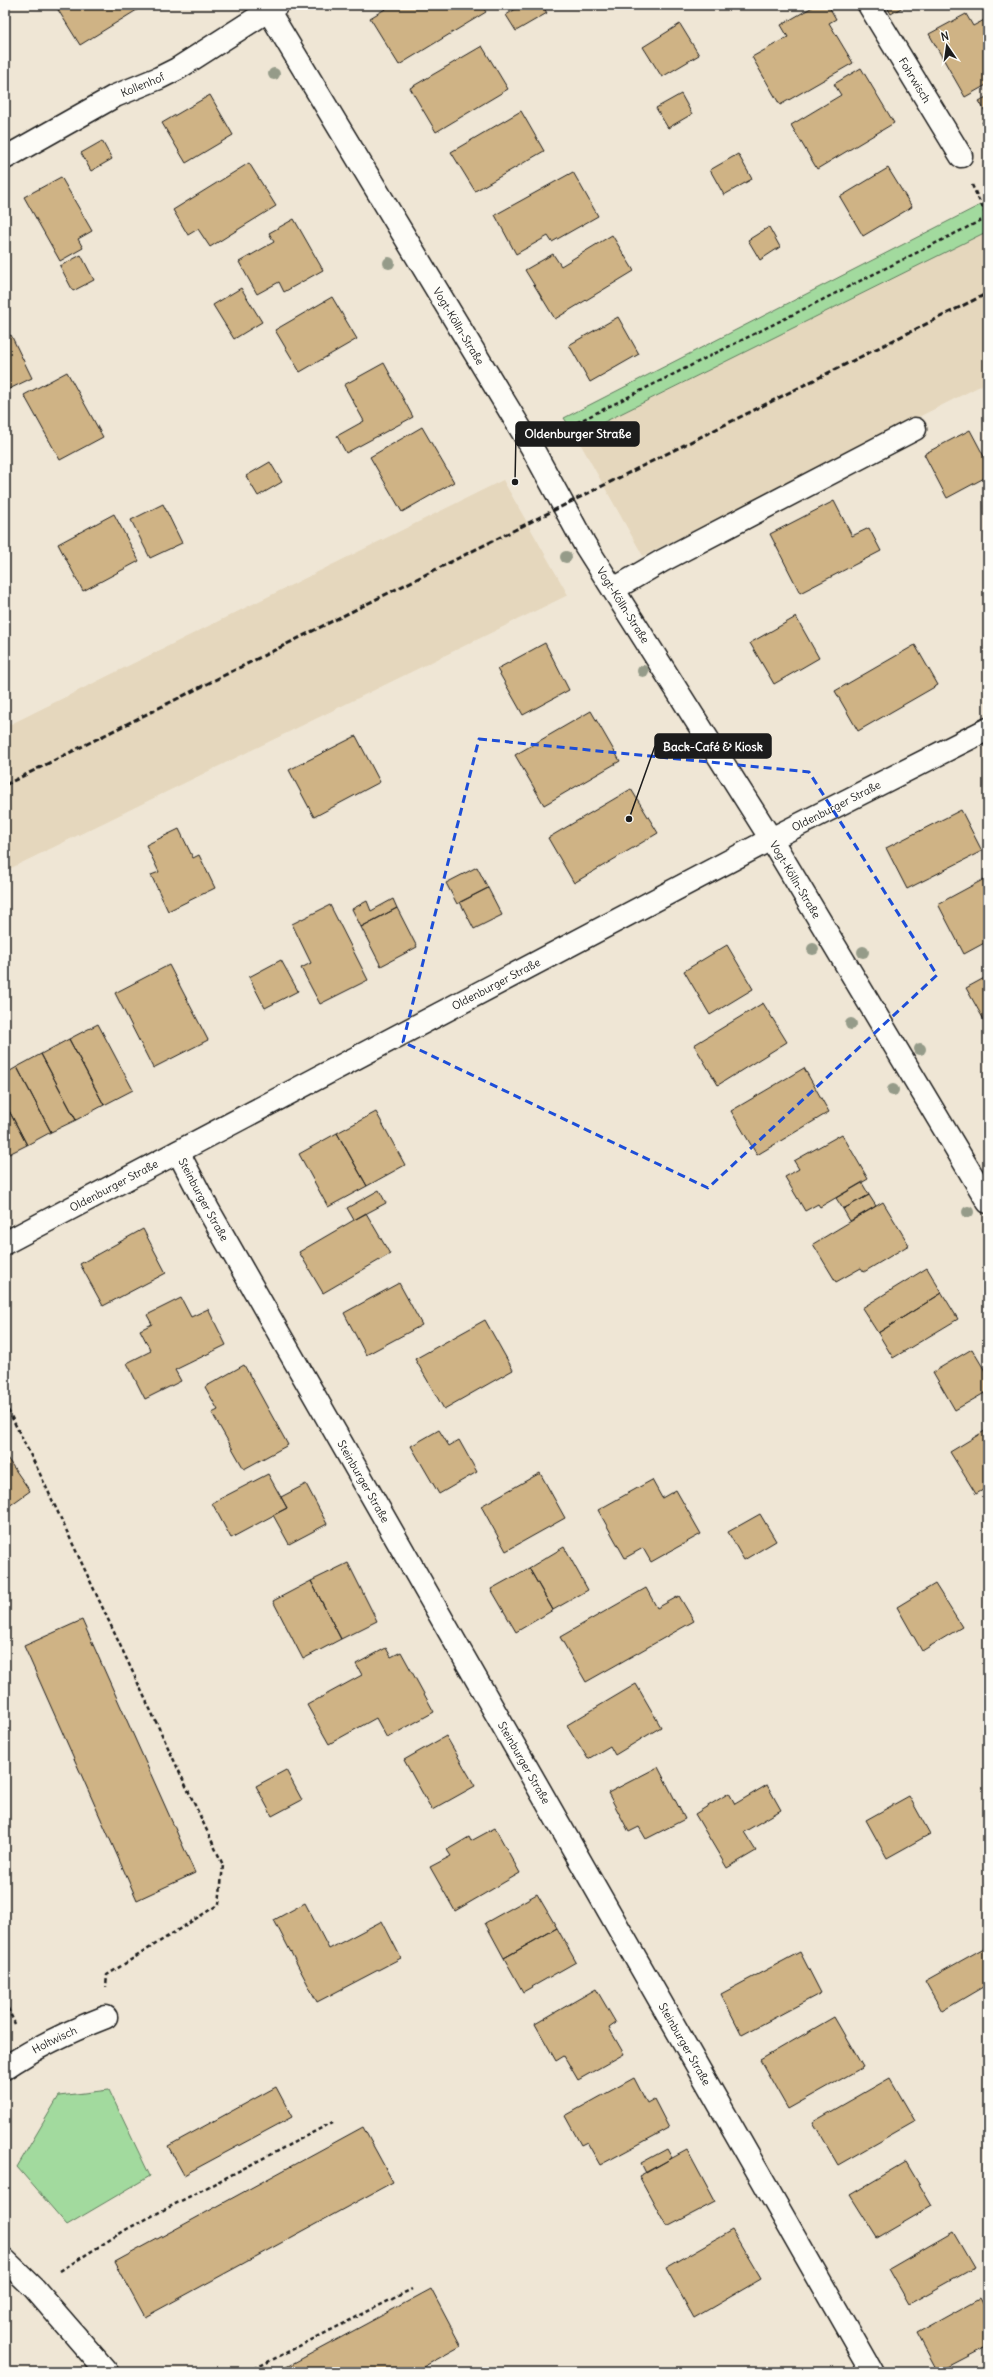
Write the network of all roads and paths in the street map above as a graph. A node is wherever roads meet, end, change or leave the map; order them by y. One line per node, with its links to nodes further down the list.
1 (869, 5): 3 (street, Fohrwisch)
2 (270, 7): 4 (street, Kollenhof); 7 (street, Vogt-Kölln-Straße)
3 (961, 156): 5 (path)
4 (5, 158)
5 (988, 217): 7 (path)
6 (915, 429): 8 (street)
7 (531, 446): 8 (street, Vogt-Kölln-Straße)
8 (614, 590): 10 (street, Vogt-Kölln-Straße)
9 (988, 729): 10 (street, Oldenburger Straße)
10 (771, 840): 11 (street, Oldenburger Straße); 12 (street, Vogt-Kölln-Straße)
11 (178, 1152): 13 (street, Oldenburger Straße); 23 (street, Steinburger Straße)
12 (988, 1202)
13 (5, 1243)
14 (5, 1404): 15 (path)
15 (106, 2017): 16 (street, Holtwisch)
16 (5, 2068)
17 (333, 2122): 19 (path)
18 (5, 2260): 19 (street)
19 (34, 2288): 21 (street)
20 (412, 2289): 22 (path)
21 (107, 2372)
22 (248, 2372)
23 (872, 2372)

